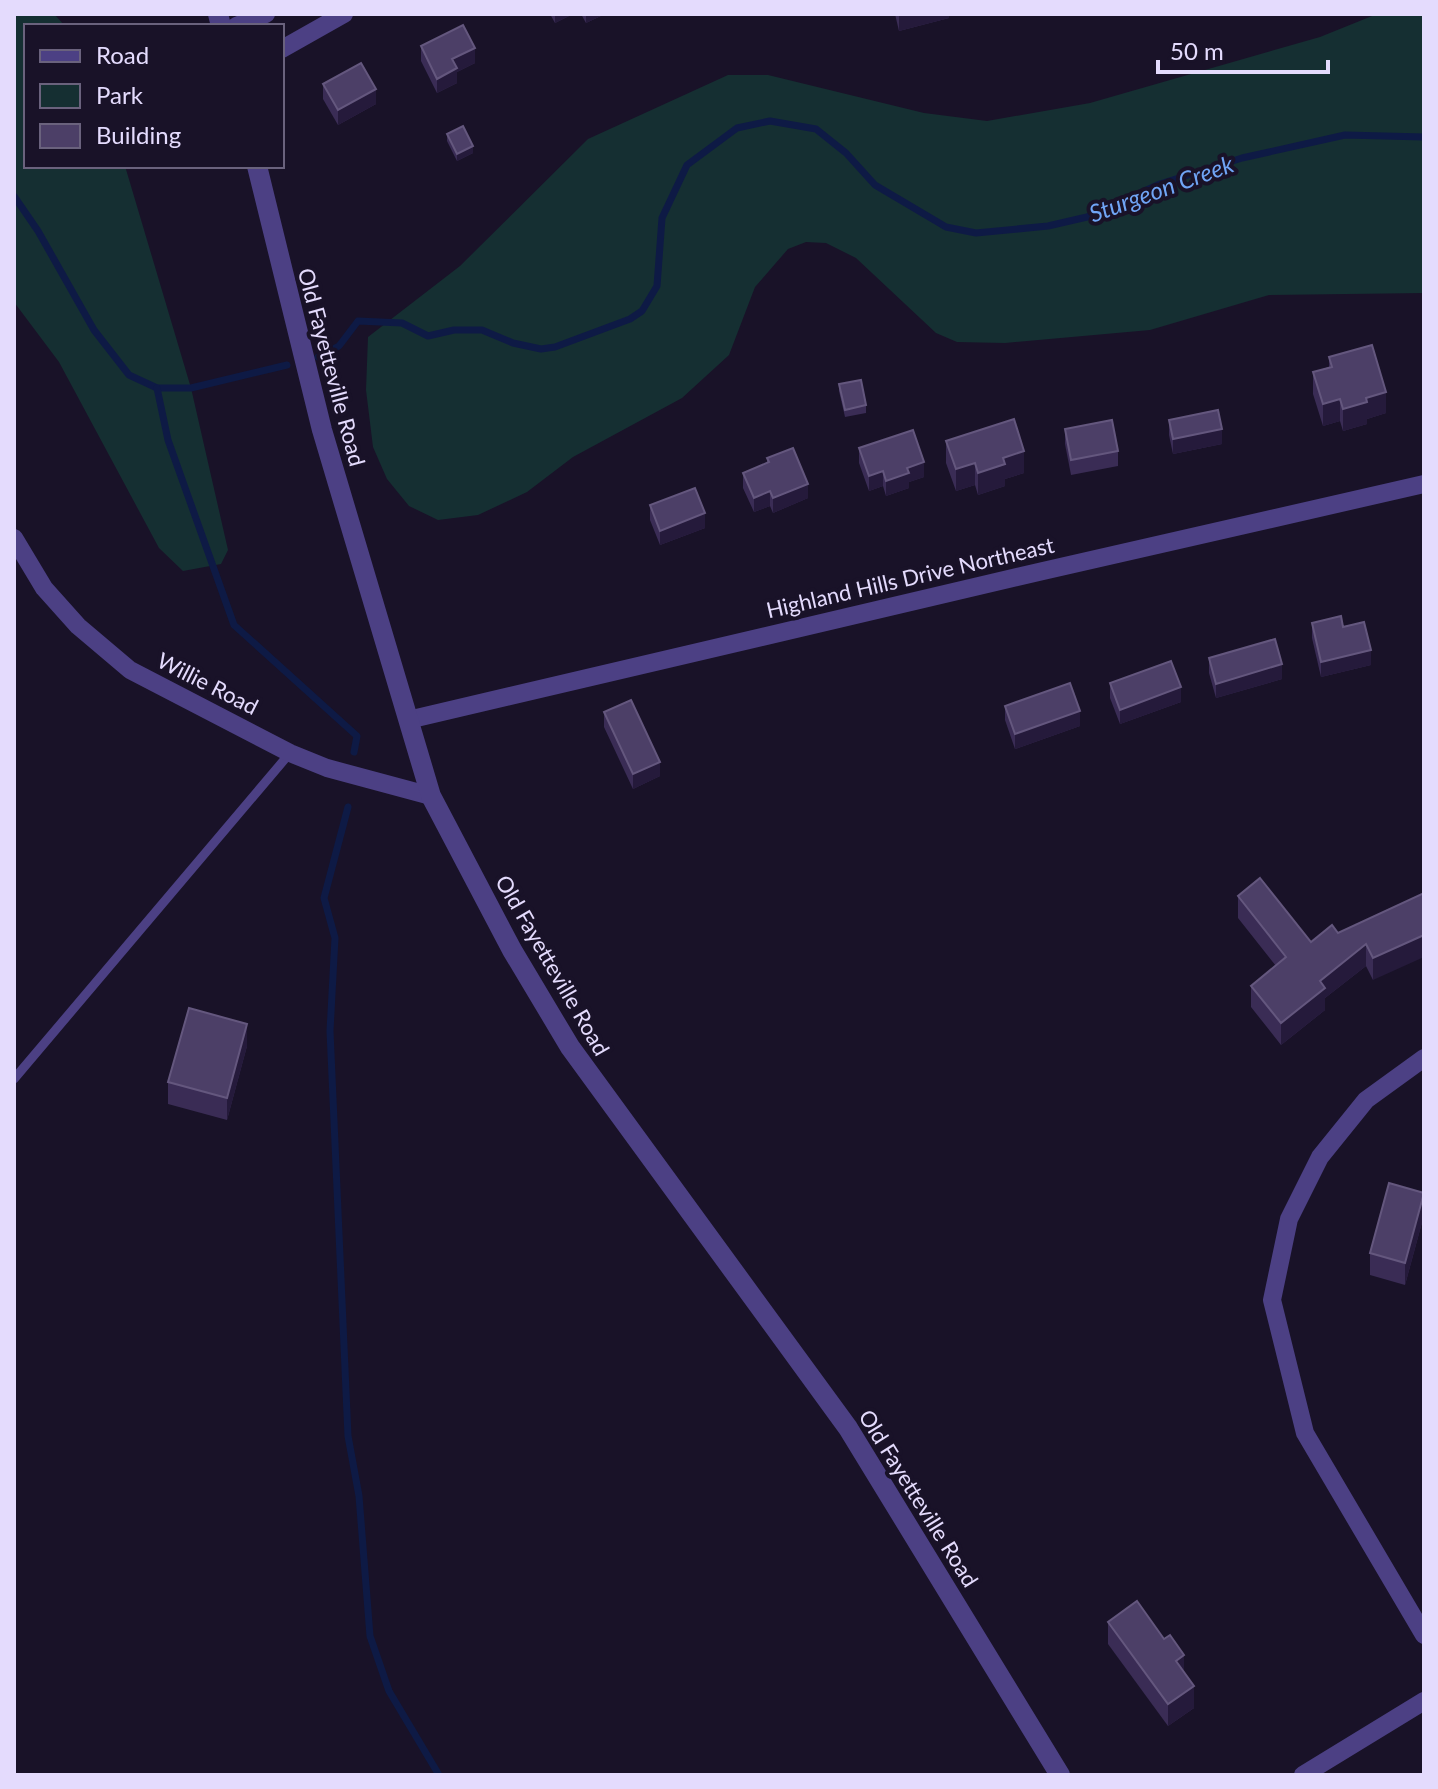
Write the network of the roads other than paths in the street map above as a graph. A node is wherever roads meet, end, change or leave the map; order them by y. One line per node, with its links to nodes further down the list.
1 (266, 14): 3 (street)
2 (344, 14): 4 (street)
3 (241, 24)
4 (284, 48)
5 (257, 168): 8 (street, Old Fayetteville Road)
6 (1424, 484): 8 (street, Highland Hills Drive Northeast)
7 (14, 538): 9 (street, Willie Road)
8 (408, 720): 10 (street, Old Fayetteville Road)
9 (290, 753): 10 (street, Willie Road); 12 (lane)
10 (431, 796): 15 (street, Old Fayetteville Road)
11 (1424, 1058): 13 (street)
12 (14, 1079)
13 (1424, 1635)
14 (1424, 1701): 16 (street)
15 (1060, 1775)
16 (1303, 1775)

